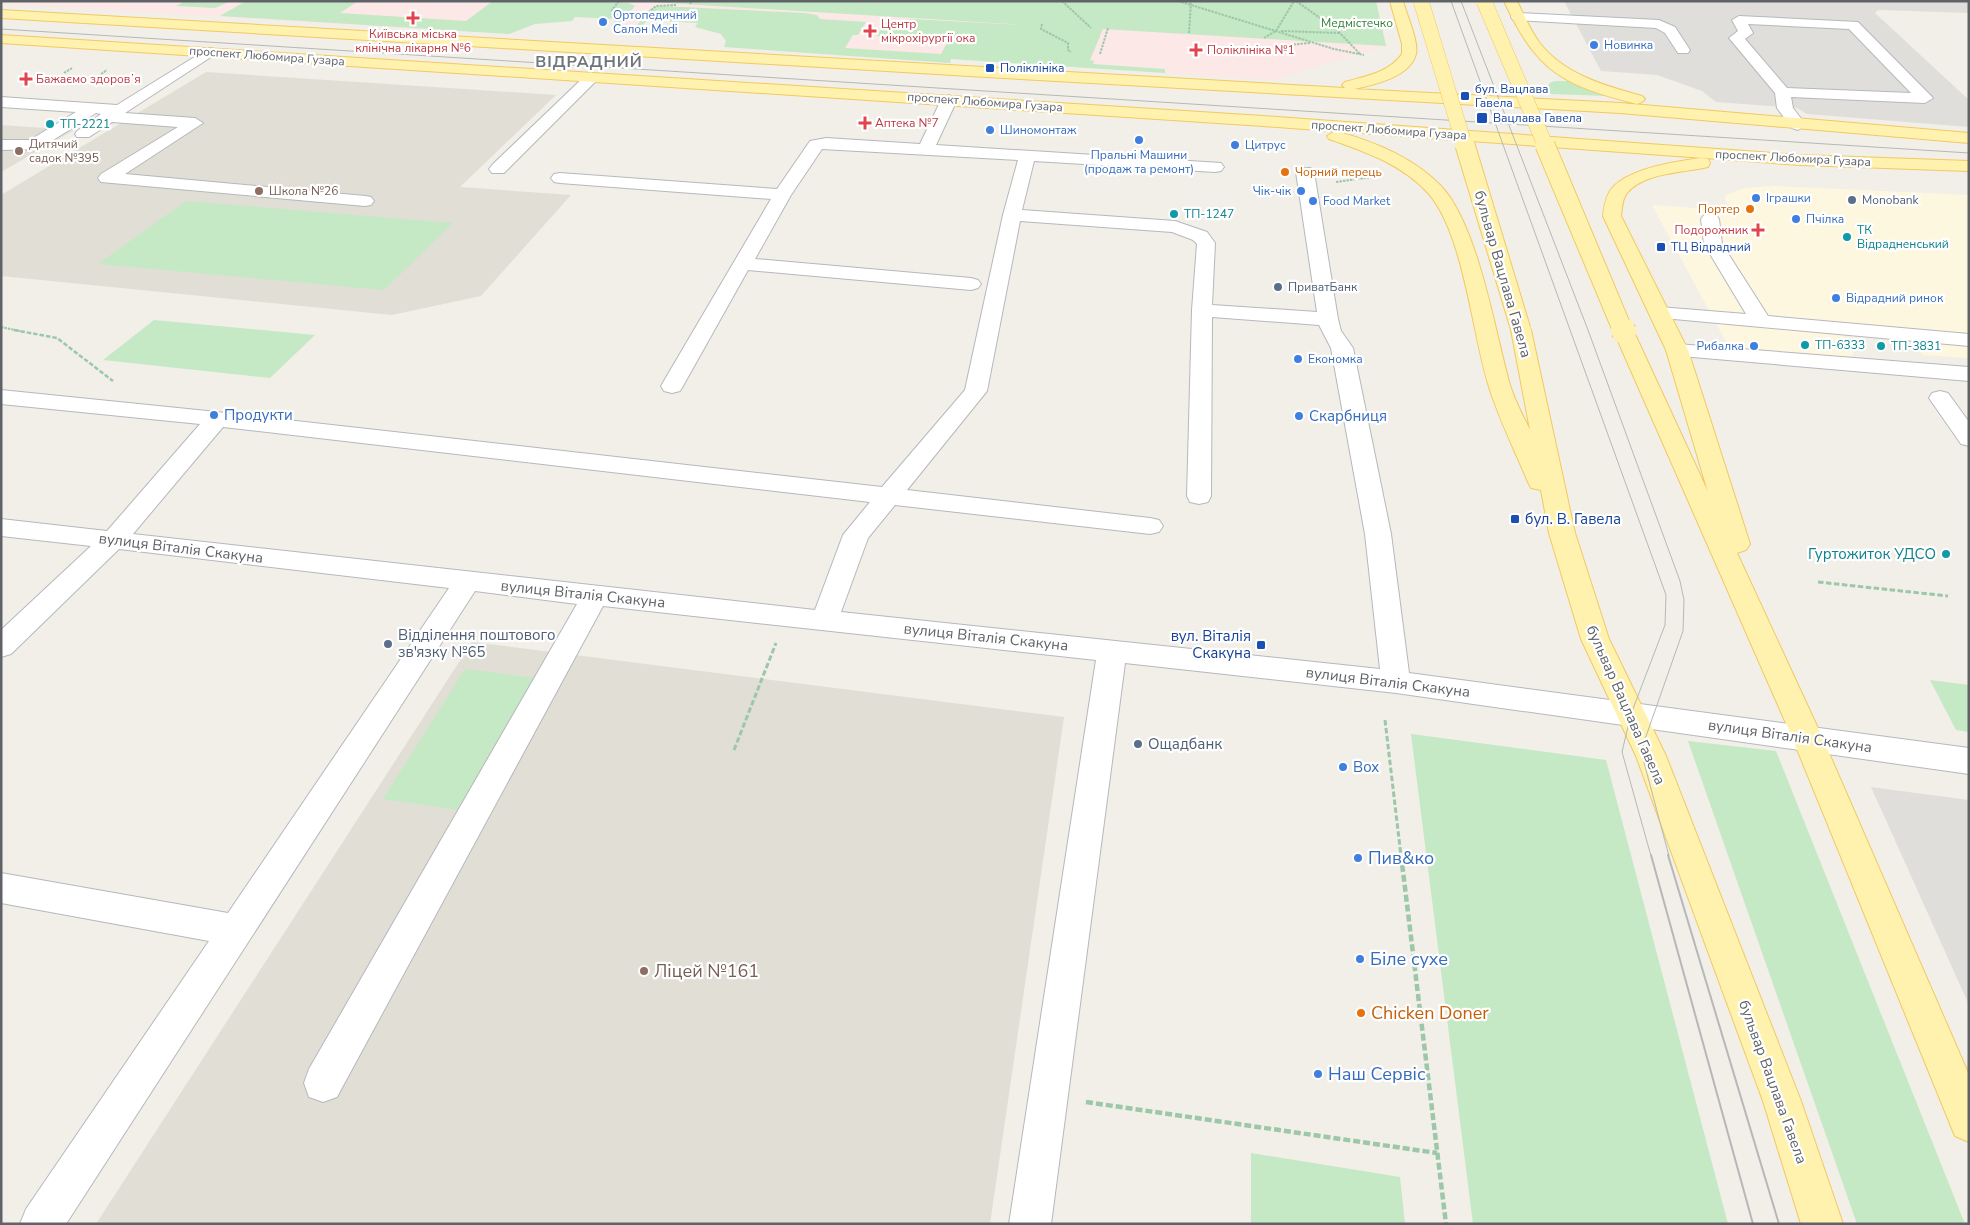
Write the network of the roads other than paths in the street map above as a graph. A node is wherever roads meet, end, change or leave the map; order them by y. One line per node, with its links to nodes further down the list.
1 (1396, 1): 11 (main road)
2 (1422, 1): 52 (main road, бульвар Вацлава Гавела, bridge)
3 (1484, 1): 56 (main road, bridge)
4 (1510, 1): 6 (main road)
5 (1, 14): 11 (main road, проспект Любомира Гузара)
6 (1518, 17): 8 (street); 17 (main road)
7 (1, 39): 9 (main road, проспект Любомира Гузара)
8 (1683, 50)
9 (209, 52): 10 (main road, проспект Любомира Гузара); 15 (street)
10 (592, 77): 13 (main road, проспект Любомира Гузара); 27 (street)
11 (1255, 87): 17 (main road, проспект Любомира Гузара)
12 (1783, 92): 12 (street); 18 (street)
13 (949, 100): 16 (main road, проспект Любомира Гузара); 22 (street)
14 (1, 102): 15 (street)
15 (106, 112): 19 (street); 21 (street); 31 (street)
16 (1263, 120): 24 (main road, проспект Любомира Гузара); 52 (main road)
17 (1749, 121): 18 (main road, проспект Любомира Гузара)
18 (1798, 125): 20 (main road, проспект Любомира Гузара)
19 (83, 134)
20 (1969, 138)
21 (1, 145)
22 (925, 150): 23 (street); 30 (street)
23 (1027, 156): 26 (street); 32 (street)
24 (1800, 160): 25 (main road, проспект Любомира Гузара); 37 (main road)
25 (1969, 166)
26 (1215, 167)
27 (498, 169)
28 (1305, 172): 38 (street)
29 (560, 178): 30 (street)
30 (782, 195): 34 (street)
31 (365, 201)
32 (1012, 215): 36 (street); 49 (street)
33 (1710, 219): 39 (street)
34 (741, 264): 35 (street); 43 (street)
35 (971, 284)
36 (1202, 310): 38 (street); 48 (street)
37 (1659, 313): 39 (street); 41 (main road)
38 (1328, 319): 60 (street)
39 (1760, 320): 40 (street)
40 (1969, 341)
41 (1677, 350): 42 (street); 56 (main road)
42 (1969, 374)
43 (672, 386)
44 (1, 397): 46 (street)
45 (1940, 398): 47 (street)
46 (217, 419): 49 (street); 53 (street)
47 (1969, 439)
48 (1199, 496)
49 (889, 497): 50 (street); 57 (street)
50 (1150, 526)
51 (1, 527): 53 (street, вулиця Віталія Скакуна)
52 (1562, 533): 61 (main road, бульвар Вацлава Гавела)
53 (112, 540): 54 (street, вулиця Віталія Скакуна); 58 (street)
54 (468, 581): 55 (street, вулиця Віталія Скакуна); 65 (street)
55 (595, 596): 57 (street, вулиця Віталія Скакуна); 66 (street)
56 (1745, 599): 62 (main road)
57 (825, 619): 59 (street, вулиця Віталія Скакуна)
58 (1, 647)
59 (1112, 651): 60 (street, вулиця Віталія Скакуна); 69 (street)
60 (1396, 682): 61 (street, вулиця Віталія Скакуна)
61 (1631, 714): 62 (street, вулиця Віталія Скакуна); 70 (main road, бульвар Вацлава Гавела)
62 (1807, 737): 63 (street, вулиця Віталія Скакуна); 67 (main road)
63 (1969, 761)
64 (1, 888): 65 (street)
65 (236, 930): 68 (street)
66 (323, 1083)
67 (1969, 1122)
68 (41, 1224)
69 (1030, 1224)
70 (1822, 1224)

